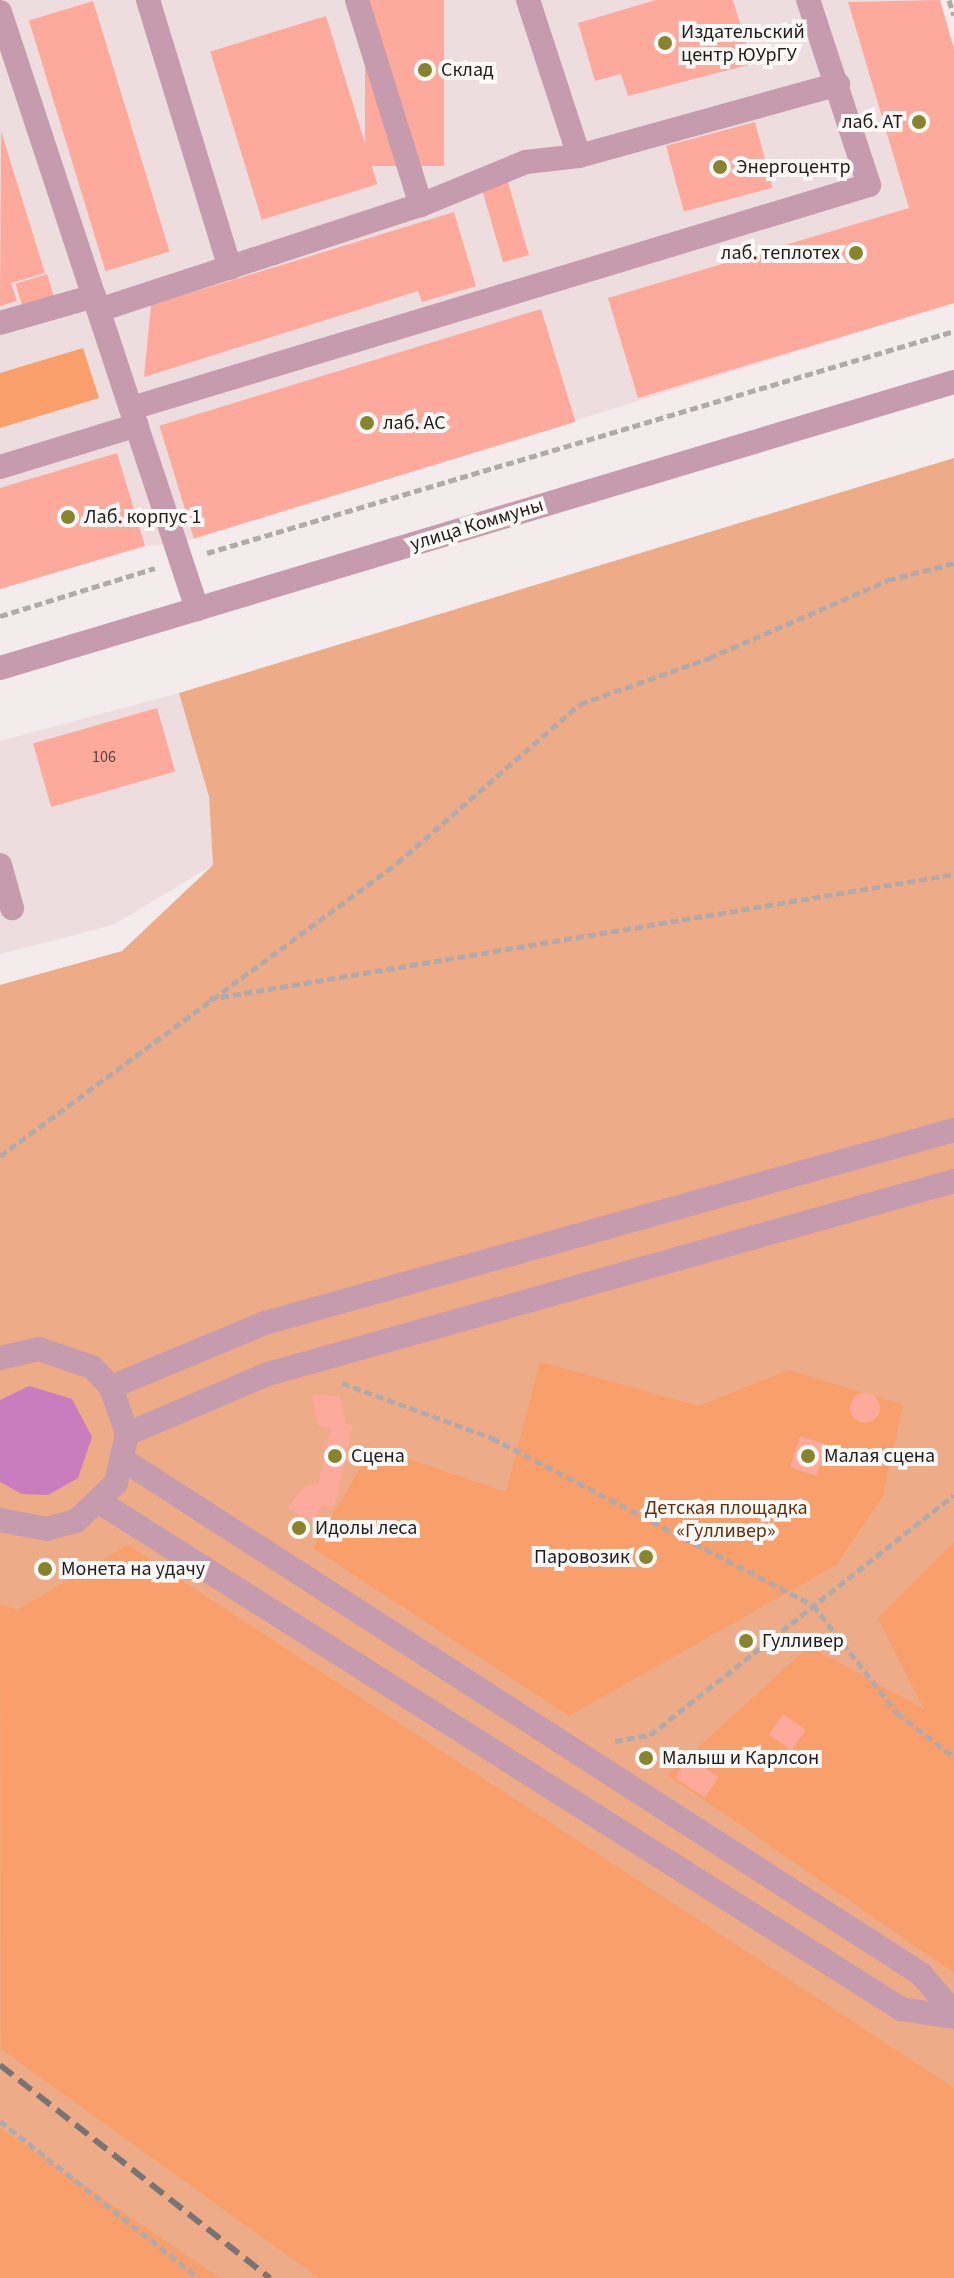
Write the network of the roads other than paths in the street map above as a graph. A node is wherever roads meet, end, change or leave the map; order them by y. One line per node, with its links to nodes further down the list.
1 (148, 0): 9 (street)
2 (357, 0): 8 (street)
3 (808, 0): 6 (street)
4 (531, 1): 7 (street)
5 (0, 12): 10 (street)
6 (838, 84): 7 (street); 13 (street)
7 (579, 156): 8 (street)
8 (421, 205): 9 (street)
9 (230, 268): 10 (street)
10 (97, 303): 11 (street); 13 (street)
11 (0, 323)
12 (954, 382): 15 (street, улица Коммуны)
13 (134, 416): 14 (street); 15 (street)
14 (0, 467)
15 (197, 609): 16 (street, улица Коммуны)
16 (0, 668)
17 (0, 865): 18 (street)
18 (12, 908)
19 (954, 1130): 22 (street)
20 (954, 1181): 23 (street)
21 (0, 1358): 22 (street)
22 (111, 1387): 23 (street)
23 (127, 1434): 24 (street)
24 (125, 1461): 25 (street); 27 (street)
25 (101, 1503): 26 (street); 27 (street)
26 (0, 1520)
27 (954, 2015)

